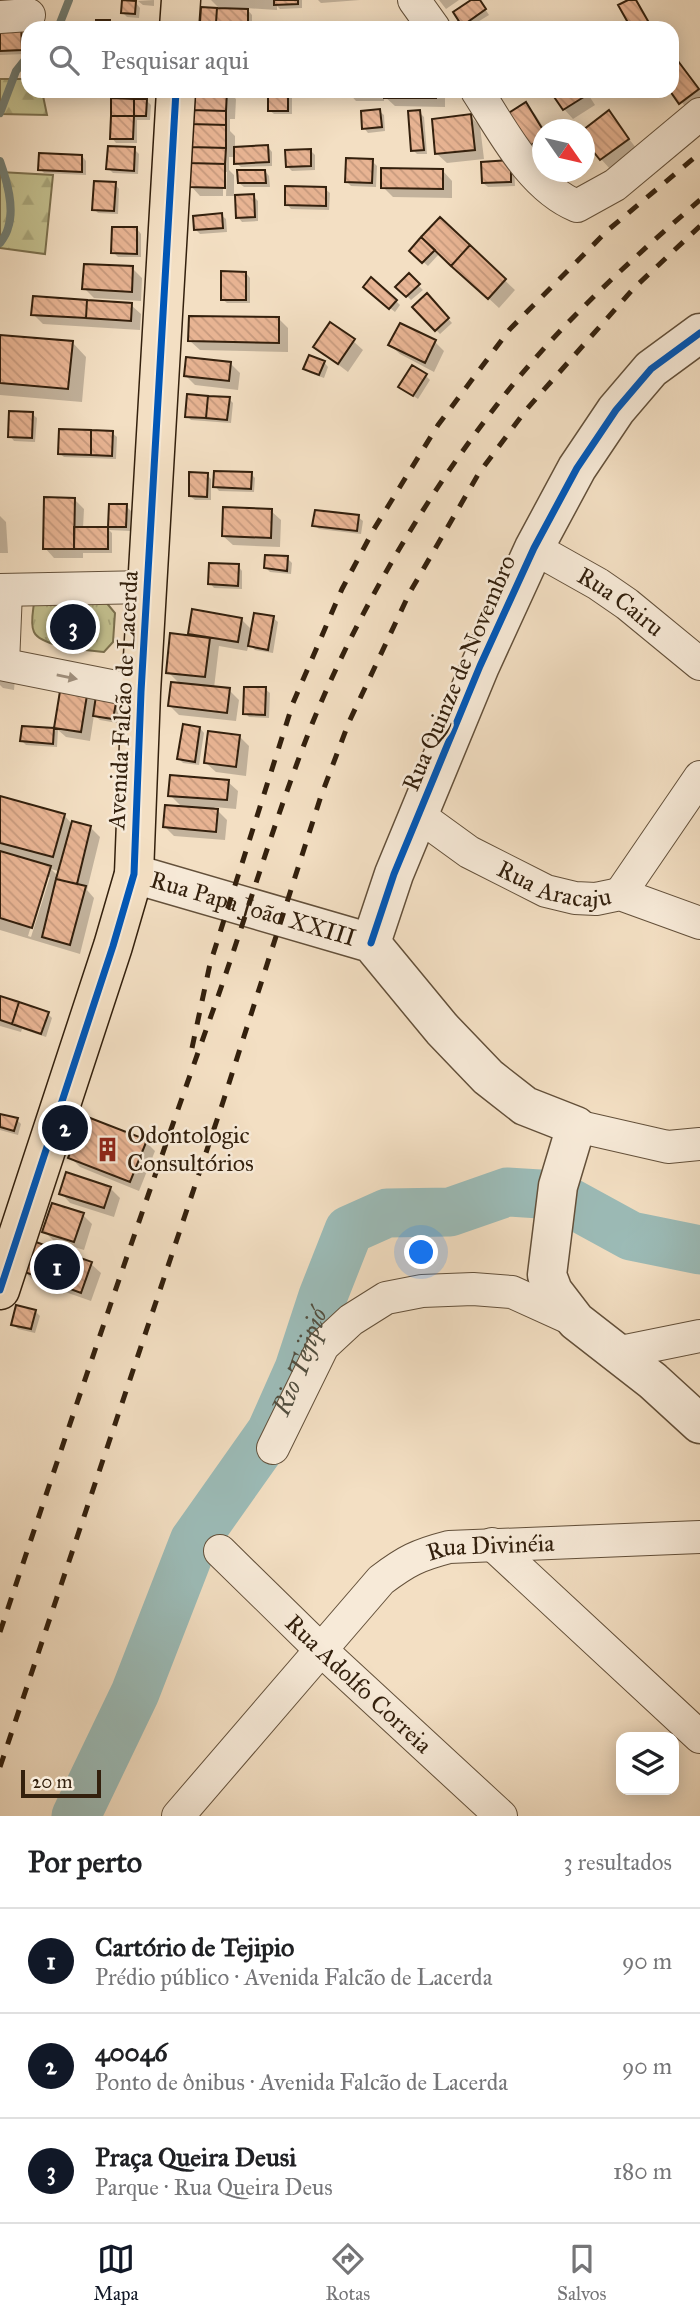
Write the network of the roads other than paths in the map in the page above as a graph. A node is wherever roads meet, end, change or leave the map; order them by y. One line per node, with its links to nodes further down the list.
1 (181, 0): 3 (main road)
2 (414, 0): 4 (street)
3 (180, 21)
4 (429, 21)
5 (176, 98): 10 (main road, Avenida Falcão de Lacerda)
6 (482, 98): 7 (street)
7 (700, 114)
8 (700, 333): 9 (street, Rua Quinze de Novembro)
9 (534, 548): 13 (street, Rua Cairu); 16 (street, Rua Quinze de Novembro)
10 (148, 587): 11 (street); 14 (main road, Avenida Falcão de Lacerda)
11 (3, 591): 12 (street)
12 (2, 664): 14 (street, one-way to 14)
13 (700, 664)
14 (141, 692): 17 (main road, Avenida Falcão de Lacerda)
15 (700, 777): 19 (street)
16 (418, 815): 18 (street, Rua Quinze de Novembro); 19 (street, Rua Aracaju)
17 (134, 874): 21 (street, Rua Papa João XXIII); 24 (main road, Avenida Falcão de Lacerda)
18 (394, 874): 21 (street, Rua Papa João XXIII)
19 (620, 894): 20 (street, Rua Aracaju)
20 (700, 923)
21 (371, 943): 22 (street, Rua Papa João XXIII)
22 (576, 1126): 23 (street); 25 (street)
23 (700, 1144)
24 (0, 1290)
25 (576, 1321): 27 (street); 29 (street)
26 (700, 1336): 27 (street)
27 (616, 1353): 28 (street)
28 (700, 1424)
29 (273, 1448)
30 (700, 1537): 31 (street, Rua Divinéia)
31 (492, 1544): 33 (street, Rua Divinéia); 34 (street)
32 (220, 1551): 33 (street, Rua Adolfo Correia)
33 (320, 1649): 35 (street, Rua Divinéia); 36 (street, Rua Adolfo Correia)
34 (700, 1737)
35 (178, 1816)
36 (502, 1816)

